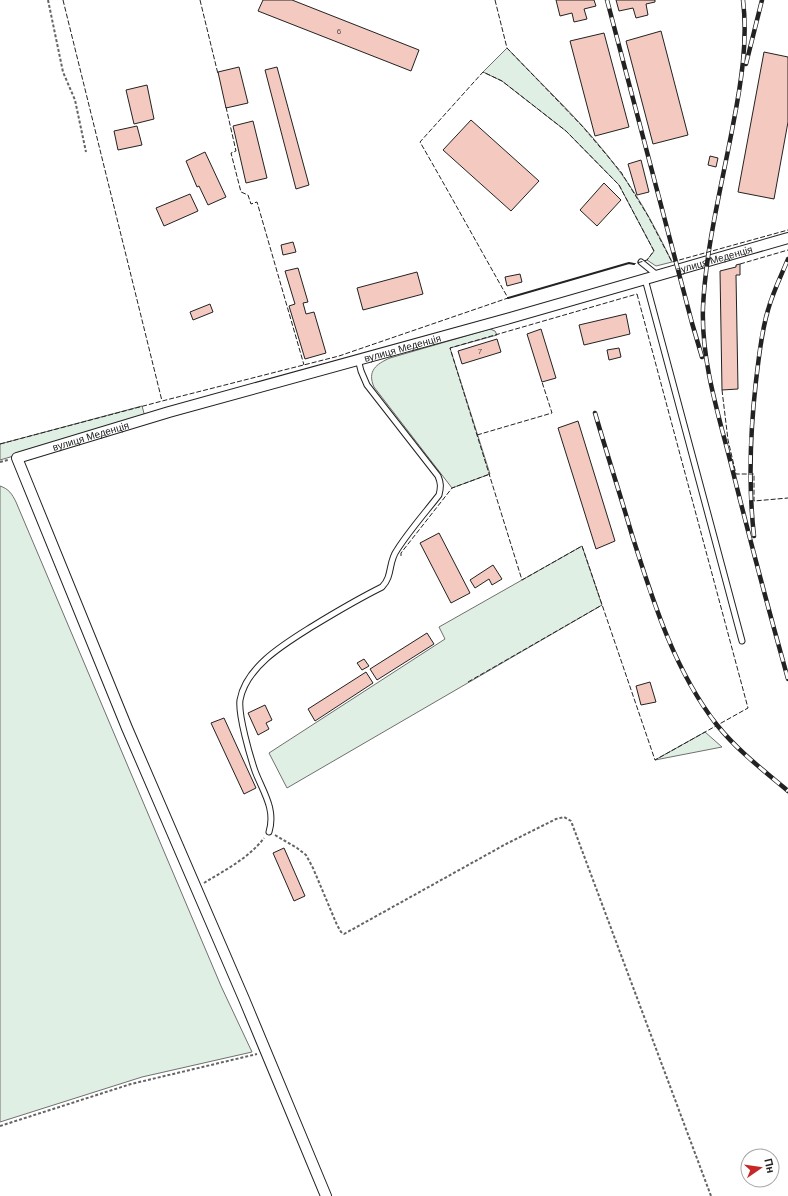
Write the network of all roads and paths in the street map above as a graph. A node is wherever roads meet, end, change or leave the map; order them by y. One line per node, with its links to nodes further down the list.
1 (48, 0): 2 (path)
2 (86, 152)
3 (788, 238): 5 (street, вулиця Меденція)
4 (641, 262): 5 (lane)
5 (658, 276): 6 (street, вулиця Меденція)
6 (645, 279): 7 (street, вулиця Меденція); 8 (lane)
7 (358, 360): 9 (lane); 10 (street, вулиця Меденція)
8 (742, 641)
9 (269, 832): 10 (path); 14 (path)
10 (196, 888): 11 (street)
11 (266, 1052): 12 (path); 13 (street)
12 (0, 1126)
13 (326, 1196)
14 (711, 1196)

